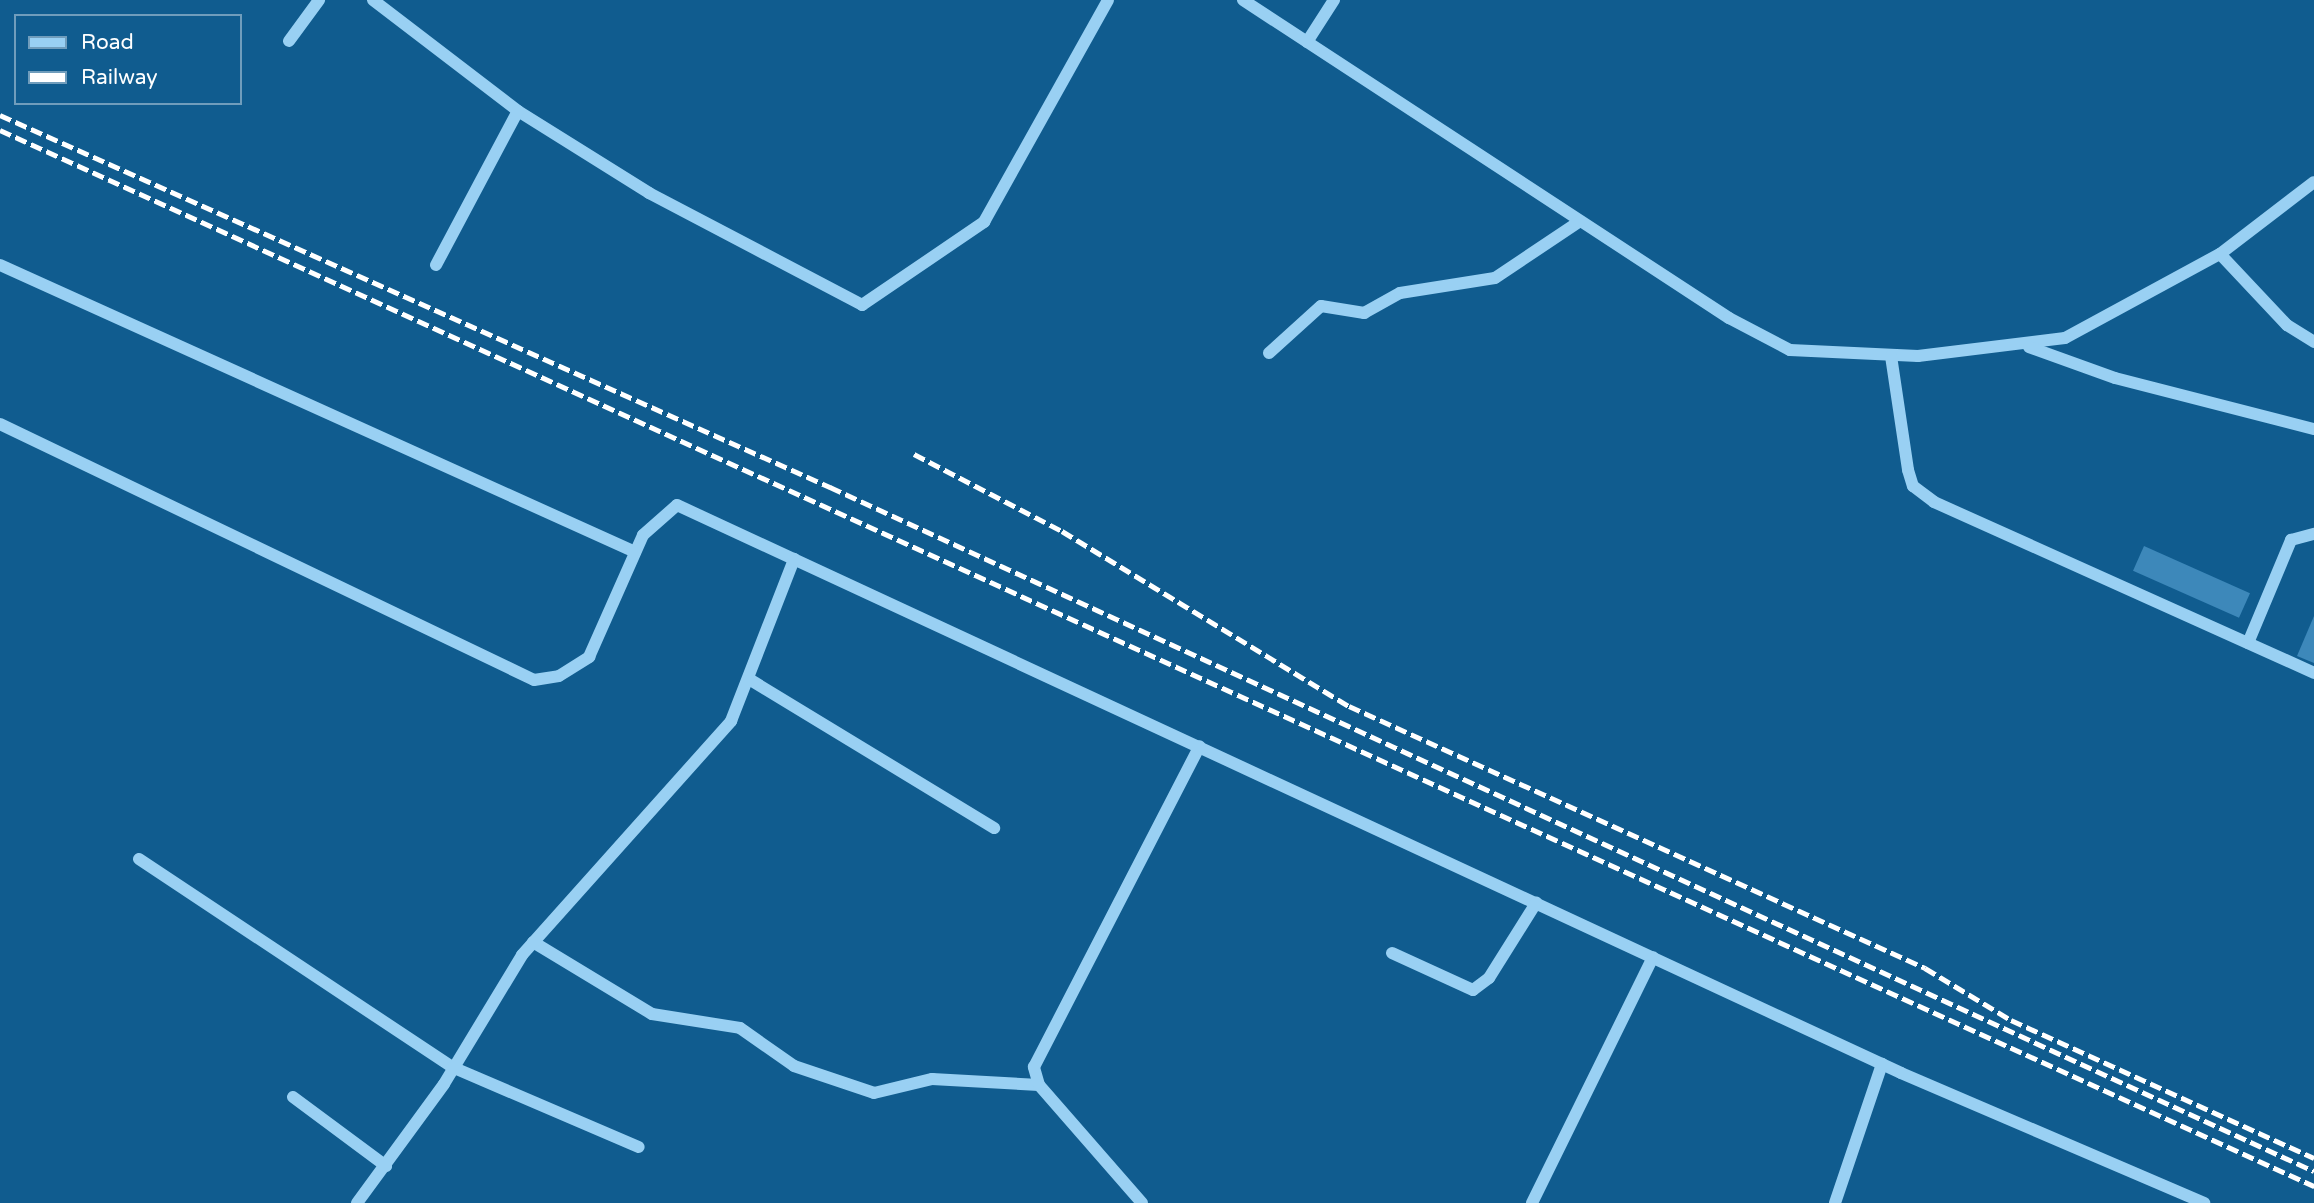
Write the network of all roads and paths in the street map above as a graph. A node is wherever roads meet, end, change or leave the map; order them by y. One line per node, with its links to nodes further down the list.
1 (319, 0): 6 (street)
2 (373, 0): 8 (street)
3 (1108, 0): 8 (street)
4 (1243, 0): 7 (street)
5 (1334, 0): 7 (street)
6 (289, 41)
7 (1307, 42): 10 (street)
8 (518, 111): 13 (street)
9 (2314, 182): 11 (street)
10 (1580, 221): 16 (street); 17 (street)
11 (2220, 254): 14 (street); 15 (street)
12 (0, 265): 21 (street)
13 (436, 265)
14 (2314, 342)
15 (2029, 347): 17 (street); 19 (street)
16 (1269, 353)
17 (1891, 356): 23 (street)
18 (0, 424): 21 (street)
19 (2314, 429)
20 (2314, 534): 23 (street)
21 (635, 552): 22 (street)
22 (794, 559): 25 (street); 26 (street)
23 (2248, 643): 24 (street)
24 (2314, 673)
25 (750, 679): 27 (street); 30 (street)
26 (1200, 746): 29 (street); 35 (street)
27 (994, 828)
28 (139, 859): 34 (street)
29 (1536, 903): 31 (street); 32 (street)
30 (533, 942): 34 (street); 35 (street)
31 (1392, 953)
32 (1653, 957): 33 (street); 41 (street)
33 (1882, 1064): 42 (street); 43 (street)
34 (453, 1068): 37 (street); 38 (street)
35 (1039, 1085): 40 (street)
36 (293, 1097): 38 (street)
37 (639, 1147)
38 (386, 1166): 39 (street)
39 (357, 1203)
40 (1142, 1203)
41 (1532, 1203)
42 (1835, 1203)
43 (2204, 1203)

